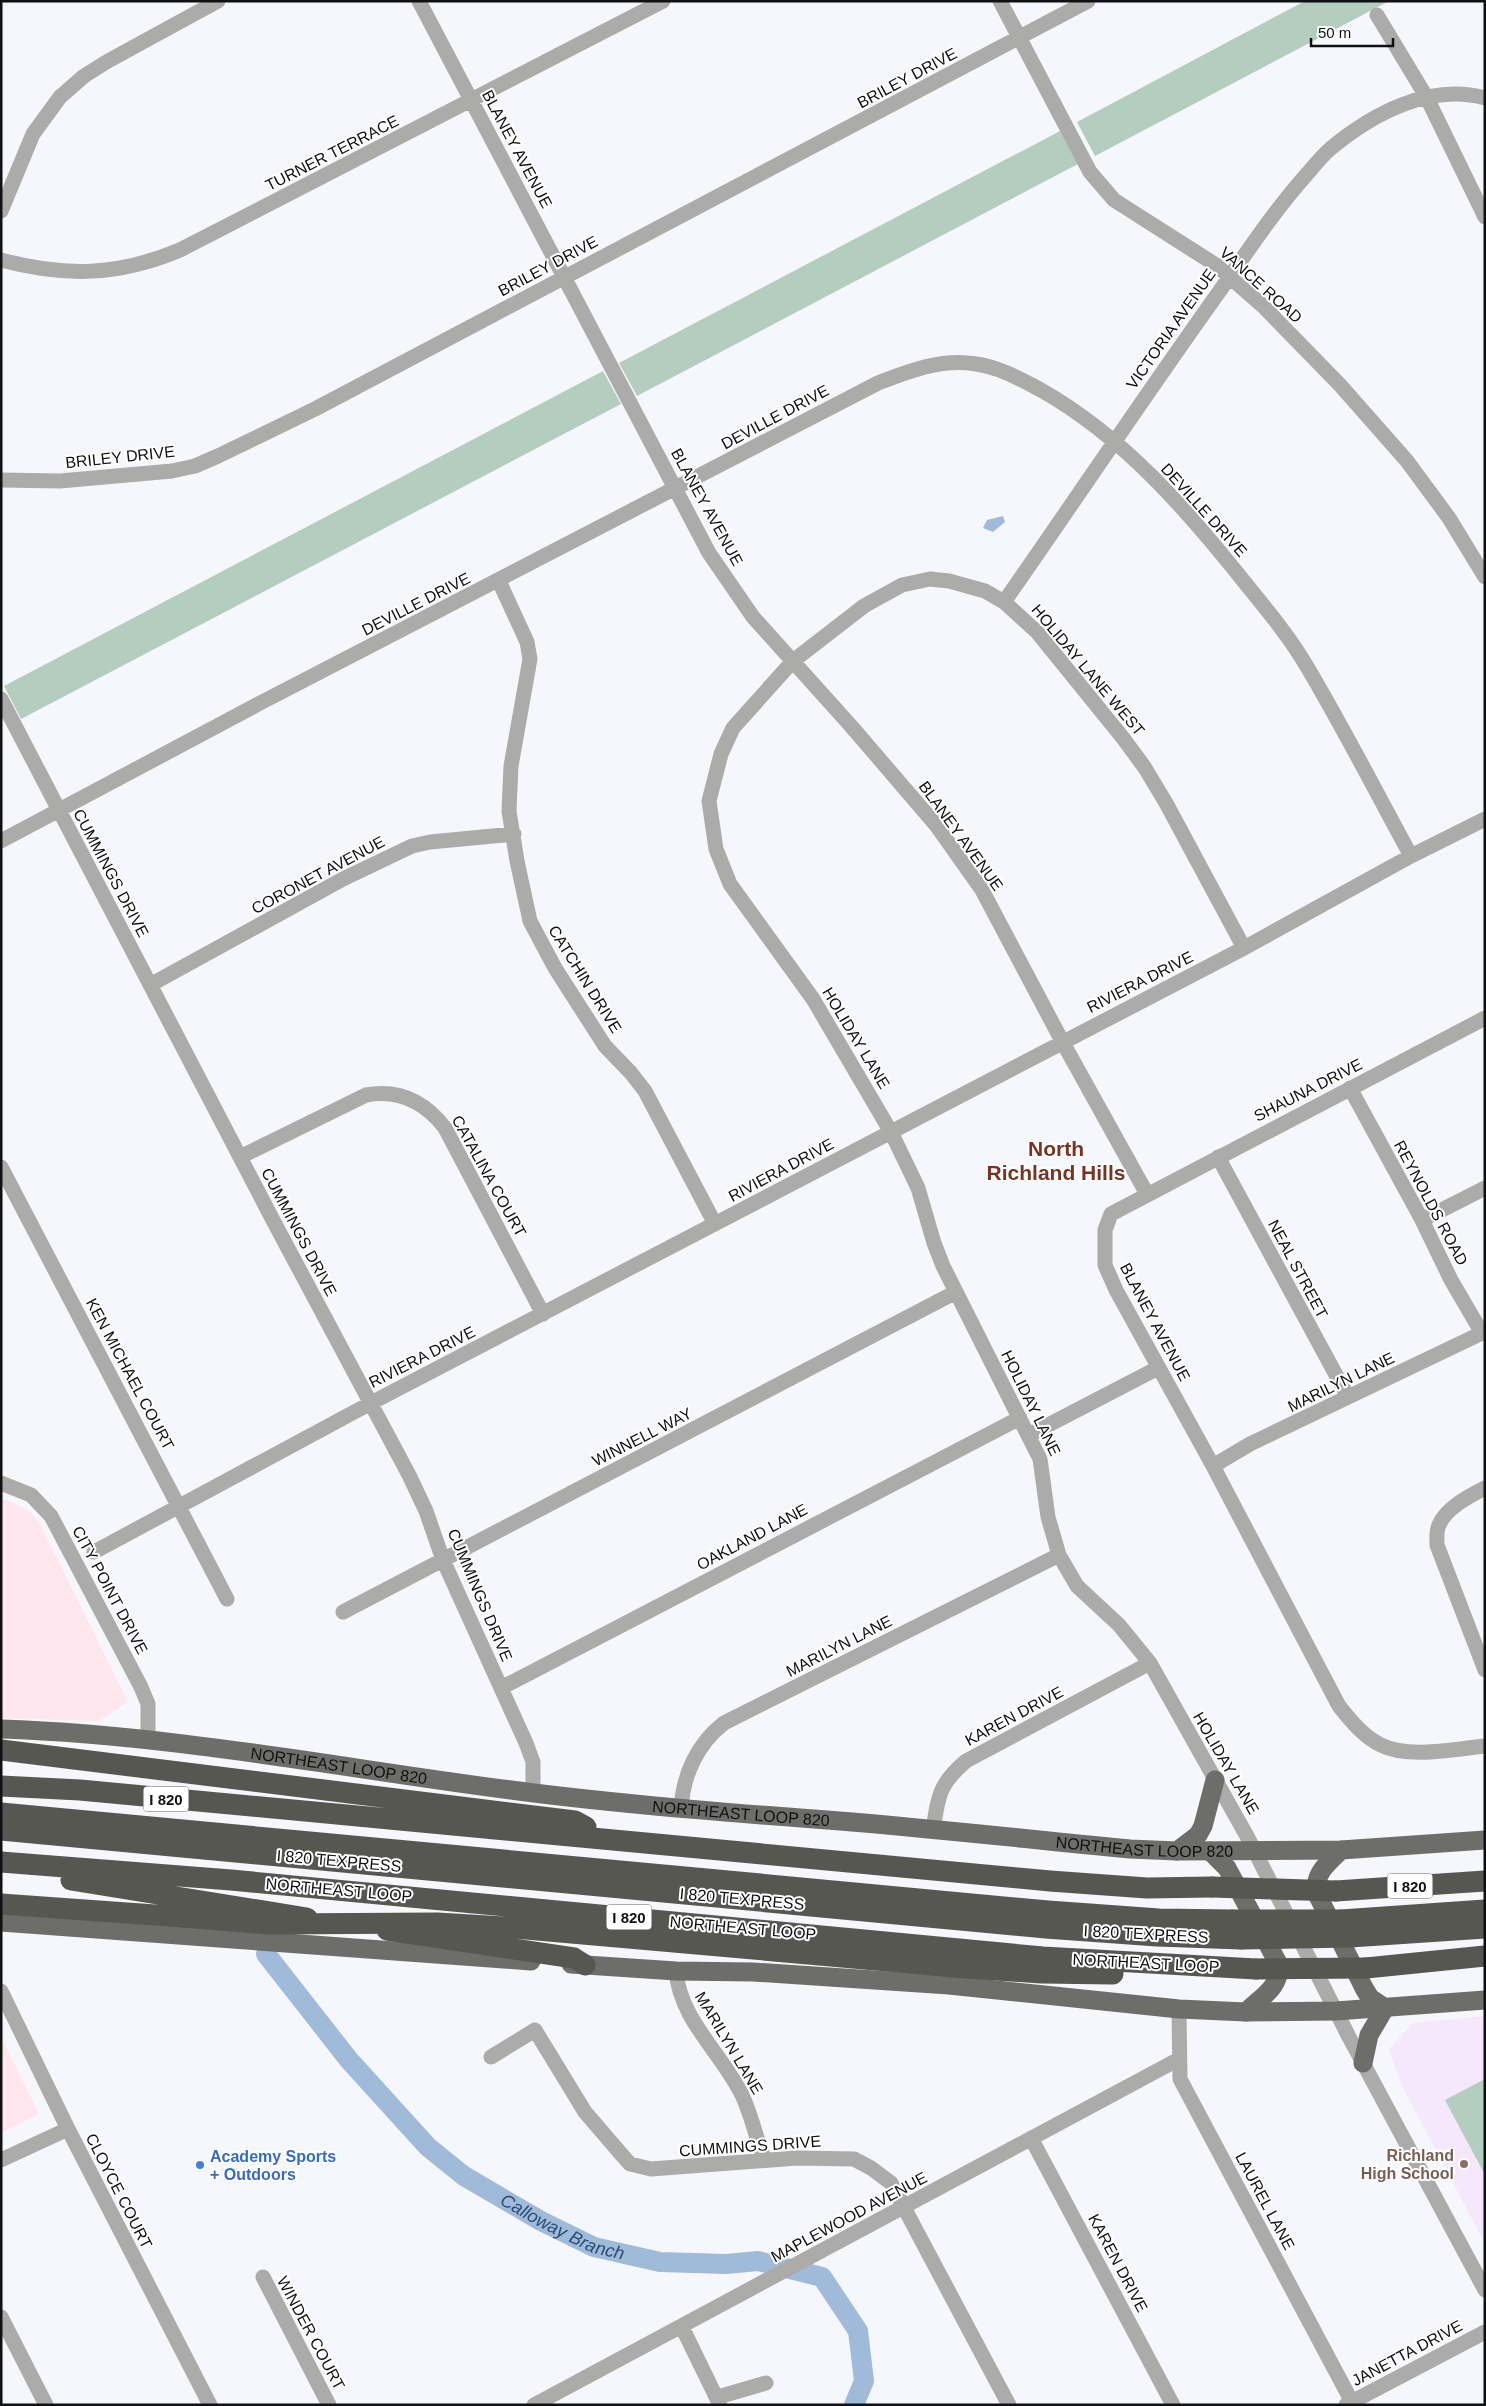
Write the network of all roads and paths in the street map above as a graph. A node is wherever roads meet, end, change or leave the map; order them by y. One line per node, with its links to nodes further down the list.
1 (218, 1): 11 (street)
2 (419, 1): 10 (street, BLANEY AVENUE)
3 (662, 1): 10 (street, TURNER TERRACE)
4 (1000, 1): 7 (street, VANCE ROAD)
5 (1088, 1): 7 (street, BRILEY DRIVE)
6 (1377, 15): 8 (street)
7 (1019, 38): 14 (street, BRILEY DRIVE); 15 (street, VANCE ROAD)
8 (1427, 98): 9 (street, VICTORIA AVENUE); 12 (street); 15 (street, VICTORIA AVENUE)
9 (1485, 98)
10 (472, 101): 13 (street, TURNER TERRACE); 14 (street, BLANEY AVENUE)
11 (1, 211)
12 (1485, 217)
13 (1, 260)
14 (565, 277): 17 (street, BRILEY DRIVE); 18 (street, BLANEY AVENUE)
15 (1229, 277): 16 (street, VICTORIA AVENUE); 19 (street, VANCE ROAD)
16 (1115, 442): 18 (street, DEVILLE DRIVE); 21 (street, VICTORIA AVENUE); 28 (street, DEVILLE DRIVE)
17 (1, 480)
18 (676, 489): 20 (street, DEVILLE DRIVE); 22 (street, BLANEY AVENUE)
19 (1485, 577)
20 (499, 581): 24 (street, DEVILLE DRIVE); 26 (street, CATCHIN DRIVE)
21 (1004, 602): 22 (street, HOLIDAY LANE WEST); 29 (street, HOLIDAY LANE WEST)
22 (793, 661): 32 (street, BLANEY AVENUE); 34 (street, HOLIDAY LANE)
23 (1, 699): 24 (street, CUMMINGS DRIVE)
24 (59, 810): 27 (street, DEVILLE DRIVE); 30 (street, CUMMINGS DRIVE)
25 (1485, 819): 28 (street, RIVIERA DRIVE)
26 (514, 834): 30 (street, CORONET AVENUE); 41 (street, CATCHIN DRIVE)
27 (1, 840)
28 (1412, 856): 29 (street, RIVIERA DRIVE)
29 (1244, 948): 32 (street, RIVIERA DRIVE)
30 (150, 985): 35 (street, CUMMINGS DRIVE)
31 (1485, 1018): 33 (street, SHAUNA DRIVE)
32 (1062, 1041): 34 (street, RIVIERA DRIVE); 39 (street, BLANEY AVENUE)
33 (1350, 1088): 36 (street, SHAUNA DRIVE); 40 (street, REYNOLDS ROAD)
34 (891, 1132): 41 (street, RIVIERA DRIVE); 42 (street, HOLIDAY LANE)
35 (240, 1157): 43 (street, CATALINA COURT); 47 (street, CUMMINGS DRIVE)
36 (1218, 1157): 39 (street, SHAUNA DRIVE); 46 (street, NEAL STREET)
37 (1, 1167): 53 (street, KEN MICHAEL COURT)
38 (1485, 1188): 40 (street)
39 (1147, 1194): 45 (street, BLANEY AVENUE)
40 (1422, 1220): 44 (street, REYNOLDS ROAD)
41 (715, 1224): 43 (street, RIVIERA DRIVE)
42 (956, 1292): 48 (street, HOLIDAY LANE); 56 (street, WINNELL WAY)
43 (543, 1314): 47 (street, RIVIERA DRIVE)
44 (1484, 1333): 46 (street, MARILYN LANE)
45 (1158, 1368): 49 (street); 50 (street, BLANEY AVENUE)
46 (1348, 1397): 50 (street, MARILYN LANE)
47 (371, 1403): 53 (street, RIVIERA DRIVE); 56 (street, CUMMINGS DRIVE)
48 (1020, 1418): 49 (street, HOLIDAY LANE); 61 (street, OAKLAND LANE)
49 (1029, 1435): 55 (street, HOLIDAY LANE)
50 (1213, 1466): 64 (street, BLANEY AVENUE)
51 (1, 1483): 63 (street, CITY POINT DRIVE)
52 (1485, 1488): 60 (street)
53 (179, 1505): 54 (street, RIVIERA DRIVE); 57 (street, KEN MICHAEL COURT)
54 (94, 1552)
55 (1059, 1555): 59 (street, HOLIDAY LANE); 69 (street, MARILYN LANE)
56 (443, 1560): 58 (street, WINNELL WAY); 61 (street, CUMMINGS DRIVE)
57 (227, 1599)
58 (343, 1612)
59 (1150, 1664): 66 (street, HOLIDAY LANE); 72 (street, KAREN DRIVE)
60 (1485, 1670)
61 (501, 1688): 68 (street, CUMMINGS DRIVE)
62 (1, 1729): 63 (main road, NORTHEAST LOOP 820)
63 (148, 1739): 68 (main road, NORTHEAST LOOP 820)
64 (1485, 1746)
65 (1, 1750): 73 (highway)
66 (1215, 1780): 75 (street, HOLIDAY LANE); 77 (main road)
67 (1, 1786): 73 (highway, I 820)
68 (533, 1793): 69 (main road, NORTHEAST LOOP 820)
69 (681, 1809): 72 (main road, NORTHEAST LOOP 820)
70 (1, 1813): 88 (highway, I 820 TEXPRESS)
71 (1, 1830): 88 (highway, I 820 TEXPRESS)
72 (933, 1830): 77 (main road, NORTHEAST LOOP 820)
73 (606, 1838): 81 (highway, I 820, bridge)
74 (1485, 1840): 76 (main road, NORTHEAST LOOP 820)
75 (1255, 1850): 76 (main road, NORTHEAST LOOP 820); 78 (main road, NORTHEAST LOOP 820); 97 (street, HOLIDAY LANE)
76 (1342, 1850): 95 (main road)
77 (1177, 1851): 78 (main road, NORTHEAST LOOP 820)
78 (1210, 1851): 98 (main road)
79 (1, 1862): 91 (highway, NORTHEAST LOOP / I 820)
80 (1, 1871): 90 (highway)
81 (1485, 1881)
82 (1, 1904): 85 (highway)
83 (1485, 1910): 86 (highway, I 820 TEXPRESS)
84 (1, 1922): 85 (main road)
85 (188, 1926): 90 (main road); 91 (highway, bridge)
86 (1345, 1928): 87 (highway, I 820 TEXPRESS); 88 (highway, I 820 TEXPRESS, bridge)
87 (1485, 1928)
88 (1237, 1930)
89 (1485, 1956): 91 (highway, NORTHEAST LOOP / I 820, bridge)
90 (585, 1965): 92 (main road)
91 (1256, 1969)
92 (676, 1971): 96 (main road); 105 (street, MARILYN LANE)
93 (1, 1991): 102 (street, CLOYCE COURT)
94 (1485, 2000): 95 (main road)
95 (1386, 2008): 97 (main road); 101 (main road)
96 (1179, 2009): 98 (main road); 100 (street, LAUREL LANE)
97 (1336, 2011): 98 (main road); 101 (street, HOLIDAY LANE)
98 (1246, 2012)
99 (491, 2057): 105 (street, CUMMINGS DRIVE)
100 (1179, 2059): 103 (street, MAPLEWOOD AVENUE); 115 (street, LAUREL LANE)
101 (1363, 2063): 108 (street, HOLIDAY LANE)
102 (68, 2129): 104 (street); 117 (street, CLOYCE COURT)
103 (1031, 2138): 106 (street, MAPLEWOOD AVENUE); 121 (street, KAREN DRIVE)
104 (1, 2160)
105 (765, 2160): 106 (street, CUMMINGS DRIVE)
106 (904, 2208): 110 (street, MAPLEWOOD AVENUE); 120 (street, CUMMINGS DRIVE)
107 (262, 2277): 118 (street, WINDER COURT)
108 (1485, 2290)
109 (1, 2317): 116 (street)
110 (682, 2327): 113 (street, MAPLEWOOD AVENUE); 114 (street)
111 (1485, 2332): 115 (street, JANETTA DRIVE)
112 (766, 2383): 114 (street)
113 (554, 2400): 119 (street, MAPLEWOOD AVENUE)
114 (719, 2401)
115 (1349, 2403)
116 (46, 2405)
117 (210, 2405)
118 (329, 2405)
119 (534, 2405)
120 (1009, 2405)
121 (1173, 2405)

